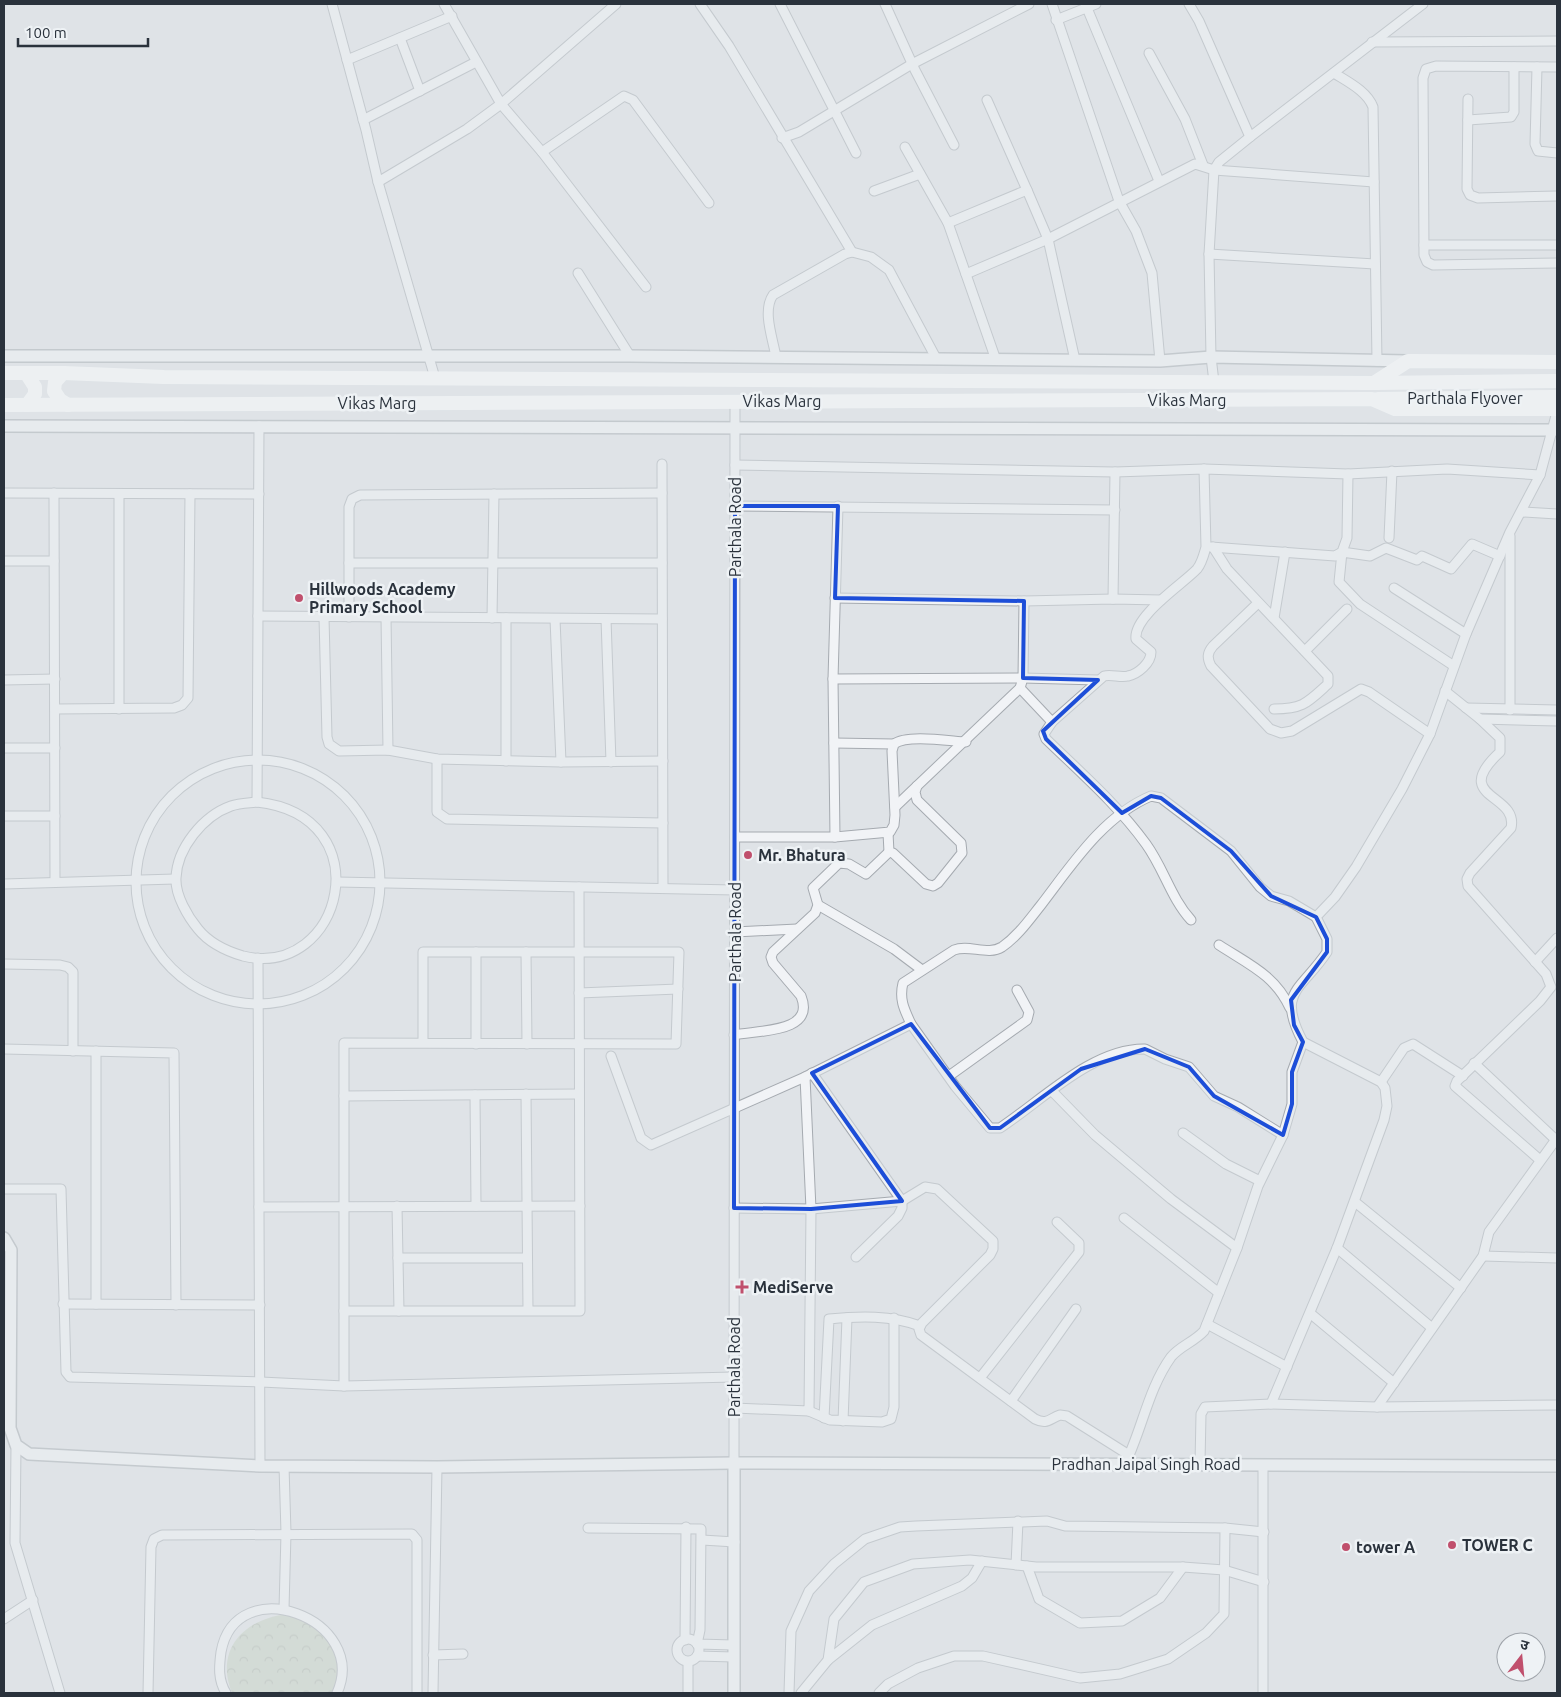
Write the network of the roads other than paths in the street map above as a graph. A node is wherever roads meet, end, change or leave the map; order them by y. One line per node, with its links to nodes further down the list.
1 (332, 4): 19 (street)
2 (444, 4): 13 (street)
3 (616, 4): 29 (street)
4 (700, 4): 34 (street)
5 (780, 4): 30 (street)
6 (885, 4): 21 (street)
7 (1029, 4): 21 (street)
8 (1052, 4): 14 (street)
9 (1096, 4): 12 (street)
10 (1189, 4): 33 (street)
11 (1422, 4): 17 (street)
12 (1087, 8): 14 (street); 43 (street)
13 (452, 16): 15 (street); 20 (street)
14 (1056, 20): 49 (street)
15 (400, 38): 19 (street); 26 (street)
16 (1557, 41): 17 (street)
17 (1372, 42): 25 (street)
18 (1149, 53): 40 (street)
19 (347, 60): 31 (street)
20 (476, 62): 26 (street); 29 (street)
21 (912, 64): 30 (street); 35 (street)
22 (1514, 67): 23 (street); 32 (street); 53 (street)
23 (1537, 67): 24 (street); 39 (street)
24 (1557, 67)
25 (1334, 73): 33 (street); 45 (street)
26 (420, 91): 31 (street)
27 (1468, 99): 32 (street)
28 (986, 100): 46 (street)
29 (501, 104): 37 (street); 44 (street)
30 (834, 109): 34 (street); 38 (street)
31 (364, 120): 44 (street)
32 (1468, 120): 48 (street)
33 (1250, 137): 41 (street)
34 (782, 138): 55 (street)
35 (954, 145)
36 (905, 147): 42 (street)
37 (542, 152): 50 (street); 61 (street)
38 (856, 153)
39 (1557, 153)
40 (1203, 165): 41 (street); 43 (street)
41 (1214, 170): 45 (street); 56 (street)
42 (920, 174): 47 (street); 51 (street)
43 (1159, 181): 49 (street)
44 (378, 182): 64 (street)
45 (1374, 182): 57 (street)
46 (1027, 190): 51 (street); 52 (street)
47 (874, 191)
48 (1557, 196)
49 (1119, 202): 52 (street); 70 (street)
50 (709, 203)
51 (948, 223): 60 (street)
52 (1048, 239): 60 (street); 69 (street)
53 (1424, 245): 54 (street); 58 (street)
54 (1557, 245)
55 (852, 252): 65 (street); 67 (street)
56 (1209, 254): 57 (street); 66 (street)
57 (1376, 264): 71 (street)
58 (1557, 264)
59 (578, 273): 63 (street)
60 (966, 274): 68 (street)
61 (646, 288)
62 (4, 356): 64 (street)
63 (630, 356): 64 (street); 65 (street)
64 (429, 357): 77 (street)
65 (776, 357): 67 (street)
66 (1211, 357): 70 (street); 71 (street); 79 (street)
67 (936, 358): 68 (street)
68 (996, 360): 69 (street)
69 (1075, 360): 70 (street)
70 (1160, 361)
71 (1377, 362): 72 (street)
72 (1408, 362): 73 (main road); 80 (main road)
73 (1557, 362)
74 (4, 373): 75 (main road, Vikas Marg)
75 (26, 373): 76 (main road, Vikas Marg); 85 (main road)
76 (63, 373): 77 (main road, Vikas Marg); 86 (main road)
77 (435, 378): 79 (main road, Vikas Marg)
78 (1557, 381): 80 (main road, Parthala Flyover)
79 (1214, 382): 80 (main road, Vikas Marg)
80 (1374, 383)
81 (1557, 397): 82 (main road, Parthala Flyover)
82 (1372, 399): 83 (main road, Vikas Marg); 87 (main road, Vikas Marg)
83 (735, 402): 86 (main road, Vikas Marg); 90 (street, Parthala Road)
84 (4, 405): 85 (main road, Vikas Marg)
85 (28, 405): 86 (main road, Vikas Marg)
86 (68, 405)
87 (1557, 410): 91 (street)
88 (4, 426): 89 (street)
89 (259, 426): 90 (street); 104 (street)
90 (735, 428): 91 (street); 93 (street, Parthala Road)
91 (1555, 430): 98 (street)
92 (662, 464): 101 (street)
93 (735, 465): 96 (street); 106 (street, Parthala Road)
94 (1204, 469): 96 (street); 97 (street); 113 (street)
95 (1392, 471): 97 (street); 98 (street); 112 (street)
96 (1115, 472): 108 (street)
97 (1348, 474): 115 (street)
98 (1540, 475): 109 (street)
99 (4, 493): 100 (street)
100 (54, 493): 102 (street); 118 (street)
101 (662, 493): 105 (street); 121 (street)
102 (119, 494): 103 (street); 152 (street)
103 (190, 494): 104 (street); 152 (street)
104 (259, 494): 129 (street)
105 (494, 494): 119 (street); 120 (street)
106 (735, 506): 107 (street); 180 (street, Parthala Road)
107 (838, 506): 108 (street); 123 (street)
108 (1115, 510): 124 (street)
109 (1522, 512): 110 (street); 111 (street)
110 (1557, 514)
111 (1510, 532): 116 (street); 153 (street)
112 (1390, 538)
113 (1209, 547): 114 (street); 125 (street); 127 (street)
114 (1285, 552): 115 (street); 135 (street)
115 (1342, 552): 116 (street); 141 (street)
116 (1500, 556): 139 (street)
117 (4, 561): 118 (street)
118 (54, 561): 143 (street)
119 (349, 563): 120 (street); 130 (street)
120 (493, 563): 121 (street); 133 (street)
121 (662, 563): 138 (street)
122 (1394, 588): 139 (street)
123 (835, 598): 126 (street); 144 (street)
124 (1113, 598): 125 (street); 126 (street)
125 (1161, 600): 146 (street)
126 (1024, 601): 142 (street)
127 (1258, 603): 135 (street); 158 (street)
128 (1347, 609): 140 (street)
129 (258, 616): 131 (street); 165 (street)
130 (348, 616): 131 (street); 132 (street)
131 (324, 617): 164 (street)
132 (386, 617): 133 (street); 164 (street)
133 (492, 618): 134 (street)
134 (506, 618): 136 (street); 167 (street)
135 (1274, 618): 140 (street)
136 (556, 619): 137 (street); 169 (street)
137 (606, 619): 138 (street); 170 (street)
138 (662, 619): 168 (street)
139 (1466, 634): 141 (street)
140 (1305, 651): 150 (street)
141 (1454, 666): 148 (street)
142 (1023, 678): 144 (street); 146 (street); 147 (street)
143 (55, 679): 145 (street); 149 (street)
144 (833, 679): 160 (street)
145 (4, 680)
146 (1098, 680): 157 (street)
147 (1020, 688): 157 (street); 159 (street)
148 (1445, 691): 151 (street); 158 (street)
149 (55, 708): 152 (street); 163 (street)
150 (1274, 708)
151 (1466, 708): 153 (street); 155 (street)
152 (119, 709)
153 (1510, 710): 154 (street)
154 (1557, 710)
155 (1480, 719): 156 (street); 202 (street)
156 (1557, 721)
157 (1052, 722): 174 (street)
158 (1430, 734): 192 (street)
159 (966, 742): 161 (street); 171 (street)
160 (834, 743): 161 (street); 179 (street)
161 (894, 744): 173 (street)
162 (4, 748): 163 (street)
163 (55, 748): 176 (street)
164 (388, 750): 166 (street)
165 (257, 759): 172 (street); 183 (street); 186 (street)
166 (437, 759): 167 (street); 177 (street)
167 (506, 761): 169 (street)
168 (663, 761): 170 (street); 177 (street)
169 (561, 762): 170 (street)
170 (611, 762)
171 (917, 786): 173 (street); 181 (street)
172 (257, 802): 182 (street); 185 (street)
173 (894, 807): 178 (street)
174 (1122, 813): 192 (street); 193 (street); 204 (street)
175 (4, 816): 176 (street)
176 (55, 816): 184 (street)
177 (663, 823): 189 (street)
178 (888, 833): 179 (street); 181 (street)
179 (835, 836): 180 (street)
180 (734, 837): 190 (street, Parthala Road)
181 (889, 852): 191 (street)
182 (176, 879): 183 (street); 201 (street)
183 (133, 880): 184 (street); 208 (street)
184 (55, 882): 187 (street)
185 (337, 882): 186 (street); 201 (street)
186 (382, 883): 188 (street); 208 (street)
187 (4, 884)
188 (579, 887): 189 (street); 200 (street)
189 (663, 888): 190 (street)
190 (734, 890): 195 (street, Parthala Road)
191 (818, 905): 194 (street); 204 (street)
192 (1316, 917): 209 (street)
193 (1191, 920)
194 (797, 929): 195 (street); 211 (street)
195 (734, 932): 211 (street, Parthala Road)
196 (1557, 938): 202 (street)
197 (1219, 945): 209 (street)
198 (476, 952): 199 (street); 213 (street); 214 (street)
199 (526, 952): 200 (street); 215 (street)
200 (579, 952): 205 (street); 207 (street)
201 (258, 958): 208 (street)
202 (1535, 962): 221 (street)
203 (4, 964): 218 (street)
204 (922, 970): 210 (street)
205 (678, 989): 207 (street); 216 (street)
206 (1017, 990): 223 (street)
207 (579, 993): 216 (street)
208 (258, 1005): 245 (street)
209 (1290, 1008): 212 (street)
210 (911, 1024): 222 (street); 223 (street)
211 (734, 1034): 231 (street, Parthala Road)
212 (1303, 1042): 225 (street); 233 (street)
213 (423, 1043): 214 (street); 230 (street)
214 (476, 1044): 215 (street)
215 (527, 1044): 216 (street)
216 (580, 1044): 228 (street)
217 (4, 1049): 218 (street)
218 (73, 1051): 219 (street)
219 (96, 1051): 261 (street); 262 (street)
220 (611, 1056): 231 (street)
221 (1474, 1063): 224 (street); 234 (street)
222 (809, 1075): 231 (street); 238 (street); 247 (street)
223 (948, 1076): 226 (street)
224 (1463, 1076): 225 (street); 235 (street)
225 (1382, 1082): 239 (street)
226 (1052, 1091): 233 (street); 251 (street)
227 (526, 1094): 228 (street); 229 (street); 243 (street)
228 (580, 1094): 244 (street)
229 (476, 1095): 230 (street); 242 (street)
230 (344, 1096): 240 (street)
231 (734, 1107): 246 (street, Parthala Road)
232 (1183, 1134): 236 (street)
233 (1283, 1136): 236 (street)
234 (1557, 1139): 235 (street)
235 (1540, 1160): 253 (street)
236 (1260, 1181): 251 (street)
237 (4, 1189): 260 (street)
238 (902, 1201): 247 (street); 254 (street); 272 (street)
239 (1355, 1202): 252 (street); 258 (street)
240 (344, 1206): 241 (street); 245 (street); 266 (street)
241 (397, 1206): 242 (street); 255 (street)
242 (476, 1206): 243 (street)
243 (526, 1206): 244 (street); 256 (street)
244 (580, 1206): 265 (street)
245 (259, 1208): 263 (street)
246 (734, 1208): 247 (street); 275 (street, Parthala Road)
247 (811, 1209): 285 (street)
248 (1124, 1218): 259 (street)
249 (1058, 1222): 276 (street)
250 (4, 1238): 288 (street)
251 (1237, 1248): 259 (street)
252 (1337, 1248): 268 (street); 273 (street)
253 (1483, 1256): 257 (street); 258 (street)
254 (856, 1257)
255 (398, 1258): 256 (street); 267 (street)
256 (528, 1258): 265 (street)
257 (1557, 1258)
258 (1461, 1288): 273 (street)
259 (1219, 1293): 271 (street)
260 (63, 1304): 261 (street); 277 (street)
261 (96, 1304): 262 (street)
262 (176, 1305): 263 (street)
263 (260, 1305): 277 (street)
264 (1076, 1309): 280 (street)
265 (528, 1310): 267 (street)
266 (344, 1311): 267 (street); 279 (street)
267 (399, 1311)
268 (1311, 1314): 274 (street); 278 (street)
269 (847, 1318): 270 (street); 286 (street); 287 (street)
270 (894, 1318): 272 (street); 287 (street)
271 (1207, 1324): 274 (street); 289 (street)
272 (920, 1326): 276 (street)
273 (1432, 1328): 278 (street)
274 (1287, 1367): 281 (street)
275 (734, 1378): 279 (street); 284 (street, Parthala Road)
276 (980, 1378): 280 (street)
277 (261, 1382): 279 (street); 293 (street)
278 (1394, 1383): 283 (street)
279 (344, 1386)
280 (1011, 1401): 289 (street)
281 (1271, 1404): 283 (street); 291 (street)
282 (1557, 1405): 283 (street)
283 (1377, 1407)
284 (734, 1408): 285 (street); 290 (street, Parthala Road)
285 (809, 1411): 286 (street)
286 (824, 1418): 287 (street)
287 (843, 1421)
288 (16, 1445): 293 (street, Pradhan Jaipal Singh Road); 311 (street)
289 (1127, 1460): 290 (street, Pradhan Jaipal Singh Road); 291 (street, Pradhan Jaipal Singh Road)
290 (734, 1463): 296 (street, Pradhan Jaipal Singh Road); 304 (street)
291 (1200, 1464): 292 (street, Pradhan Jaipal Singh Road)
292 (1264, 1465): 295 (street, Pradhan Jaipal Singh Road); 301 (street)
293 (260, 1466): 294 (street, Pradhan Jaipal Singh Road)
294 (284, 1466): 296 (street, Pradhan Jaipal Singh Road); 302 (street)
295 (1557, 1466)
296 (437, 1467): 318 (street)
297 (1018, 1521): 300 (street); 306 (street); 331 (street)
298 (686, 1527): 299 (street); 303 (street); 314 (street)
299 (588, 1528)
300 (1224, 1528): 301 (street); 309 (street)
301 (1264, 1532): 310 (street)
302 (286, 1533): 312 (street); 324 (street); 327 (street)
303 (702, 1540): 304 (street); 315 (street)
304 (735, 1542): 316 (street)
305 (982, 1562): 306 (street); 321 (street); 321 (street)
306 (1016, 1565): 307 (street)
307 (1027, 1566): 308 (street); 308 (street)
308 (1183, 1567): 309 (street)
309 (1224, 1570): 310 (street); 333 (street)
310 (1264, 1582): 334 (street)
311 (33, 1600): 313 (street); 323 (street)
312 (284, 1609): 325 (street); 326 (street)
313 (4, 1619)
314 (685, 1640): 315 (street); 322 (street)
315 (697, 1644): 316 (street); 319 (street)
316 (734, 1645): 320 (street)
317 (463, 1654): 318 (street)
318 (433, 1655): 328 (street)
319 (698, 1656): 320 (street); 322 (street)
320 (734, 1657): 330 (street)
321 (828, 1660): 332 (street)
322 (688, 1662): 329 (street)
323 (60, 1693)
324 (148, 1693)
325 (226, 1693)
326 (337, 1693)
327 (417, 1693)
328 (433, 1693)
329 (688, 1693)
330 (734, 1693)
331 (789, 1693)
332 (801, 1693)
333 (880, 1693)
334 (1263, 1693)

